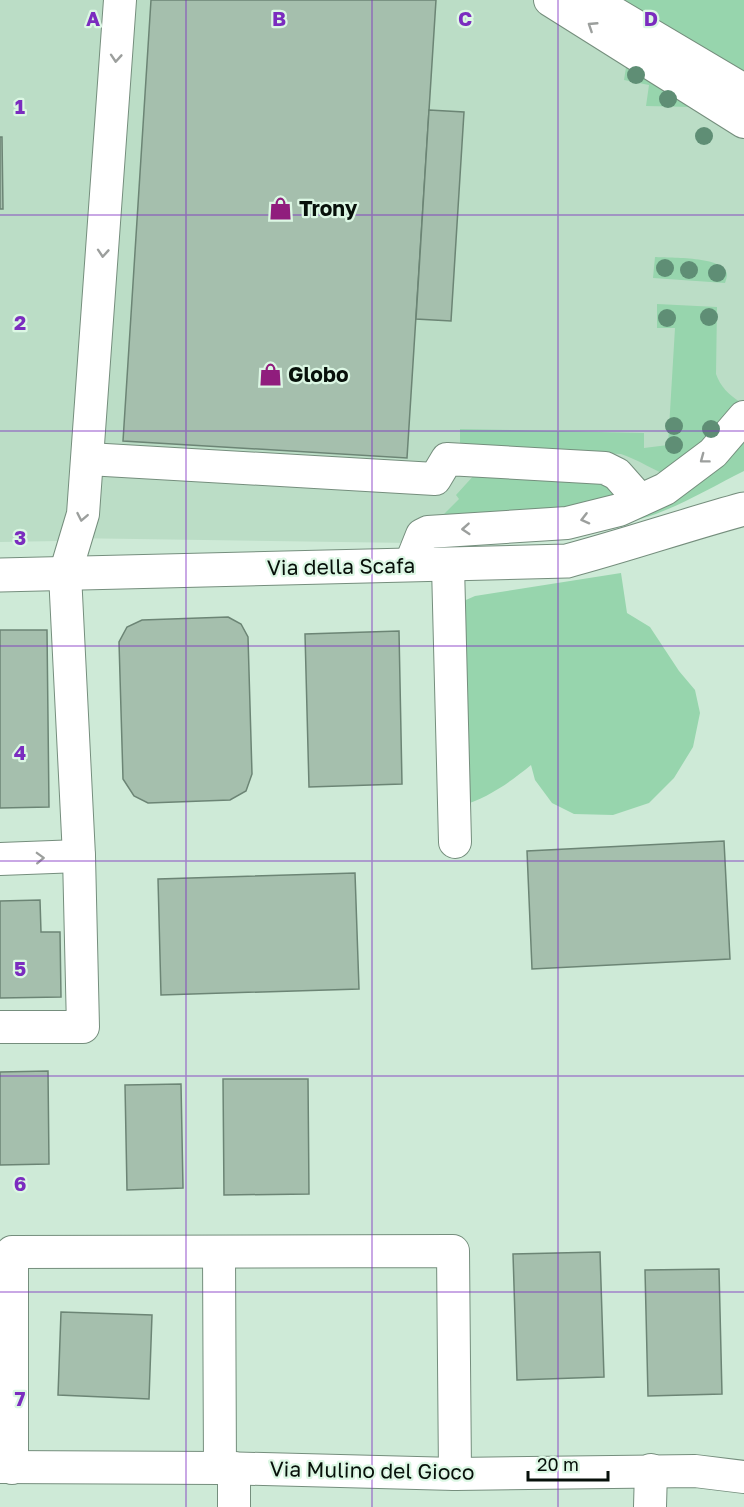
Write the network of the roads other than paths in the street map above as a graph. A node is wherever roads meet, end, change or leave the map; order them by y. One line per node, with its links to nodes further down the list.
1 (120, 0): 7 (street, one-way to 7)
2 (550, 0): 5 (street, one-way to 2)
3 (592, 0): 4 (street)
4 (744, 90)
5 (744, 122)
6 (744, 417): 9 (street, one-way to 9)
7 (88, 459): 9 (street); 14 (street, one-way to 14)
8 (744, 486): 11 (main road, Via della Scafa)
9 (640, 500): 12 (street, one-way to 12)
10 (744, 509): 11 (main road, Via della Scafa)
11 (676, 527): 13 (main road, Via della Scafa)
12 (410, 566): 13 (main road, Via della Scafa); 14 (main road, Via della Scafa)
13 (448, 566): 16 (street)
14 (65, 574): 15 (main road, Via della Scafa); 17 (street)
15 (0, 575)
16 (455, 842)
17 (79, 856): 18 (street, one-way to 17); 19 (street)
18 (0, 859)
19 (0, 1027)
20 (219, 1253): 21 (street); 22 (street); 24 (street)
21 (6, 1467): 22 (street, Via Mulino del Gioco)
22 (227, 1468): 24 (street, Via Mulino del Gioco); 26 (street)
23 (651, 1470): 24 (street, Via Mulino del Gioco); 25 (street, Via Mulino del Gioco); 27 (street)
24 (455, 1474)
25 (744, 1477)
26 (234, 1507)
27 (650, 1507)

